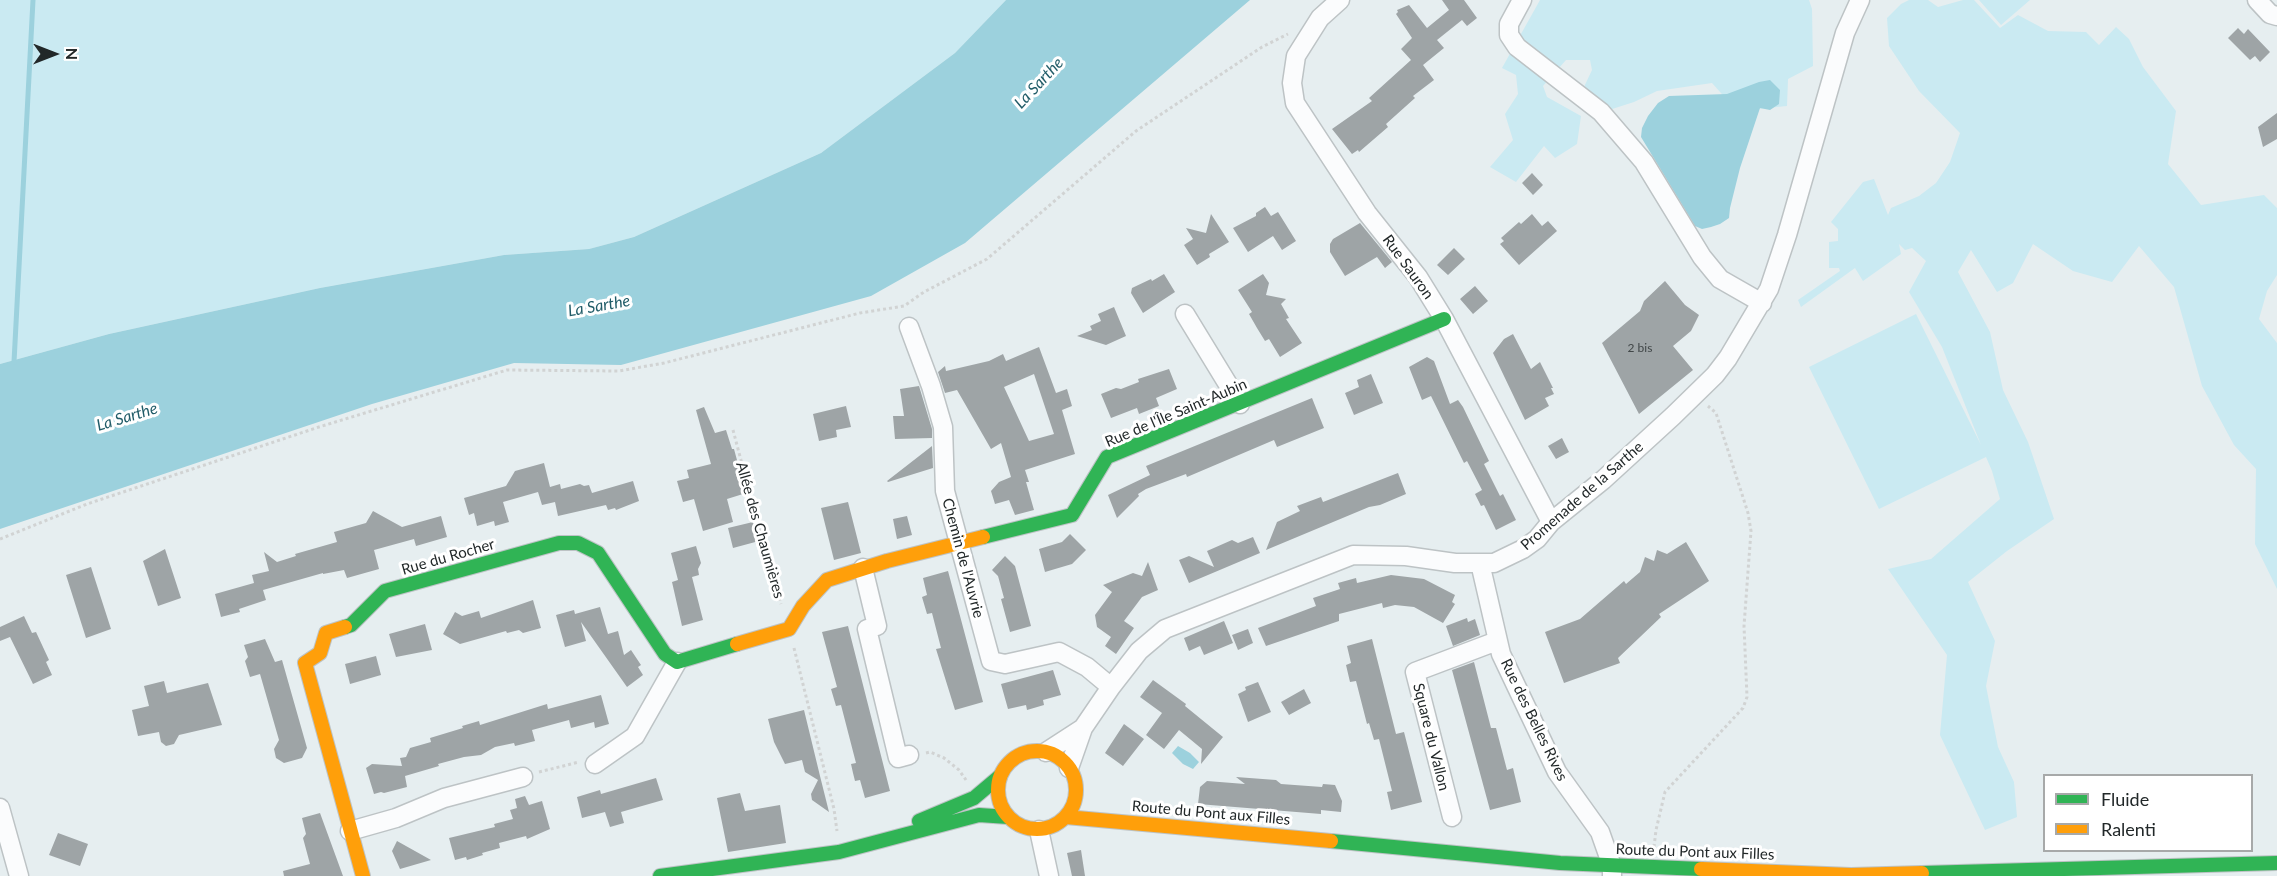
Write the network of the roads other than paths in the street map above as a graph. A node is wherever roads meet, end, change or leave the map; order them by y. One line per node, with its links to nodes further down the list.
1 (1340, 0): 8 (street, Rue Sauron)
2 (1522, 0): 6 (street)
3 (1860, 0): 6 (street, Promenade de la Sarthe)
4 (2258, 0): 5 (street)
5 (2277, 16)
6 (1762, 303): 11 (street, Promenade de la Sarthe)
7 (1185, 314): 10 (street)
8 (1444, 319): 10 (street, Rue de l'Île Saint-Aubin); 11 (street, Rue Sauron)
9 (909, 327): 12 (street, Chemin de l'Auvrie)
10 (1240, 404): 12 (street, Rue de l'Île Saint-Aubin)
11 (1551, 522): 13 (street, Promenade de la Sarthe)
12 (958, 543): 14 (street, Rue de l'Île Saint-Aubin); 17 (street, Chemin de l'Auvrie)
13 (1480, 563): 15 (street, Rue des Belles Rives); 17 (street, Promenade de la Sarthe)
14 (863, 568): 16 (street, Rue de l'Île Saint-Aubin); 20 (street)
15 (1497, 641): 29 (street, Square du Vallon); 36 (street, Rue des Belles Rives)
16 (677, 662): 21 (street); 32 (street, Rue du Rocher)
17 (1111, 687): 18 (street, Promenade de la Sarthe)
18 (1083, 728): 19 (street, Promenade de la Sarthe); 22 (street, Promenade de la Sarthe)
19 (1046, 752): 22 (street); 23 (street)
20 (909, 755)
21 (596, 764)
22 (1069, 768): 25 (street)
23 (1000, 776): 27 (street); 33 (street)
24 (523, 777): 32 (street)
25 (1076, 792): 28 (street); 30 (street, Route du Pont aux Filles)
26 (0, 808): 35 (street)
27 (1008, 817): 31 (street); 33 (street)
28 (1066, 817): 30 (street, Route du Pont aux Filles); 31 (street)
29 (1452, 817)
30 (1113, 819): 36 (street, Route du Pont aux Filles)
31 (1039, 830): 39 (street)
32 (350, 831): 37 (street, Rue du Rocher)
33 (868, 845): 38 (street)
34 (2277, 862): 36 (street, Route du Pont aux Filles)
35 (12, 870)
36 (1612, 871)
37 (363, 876)
38 (660, 876)
39 (1049, 876)

